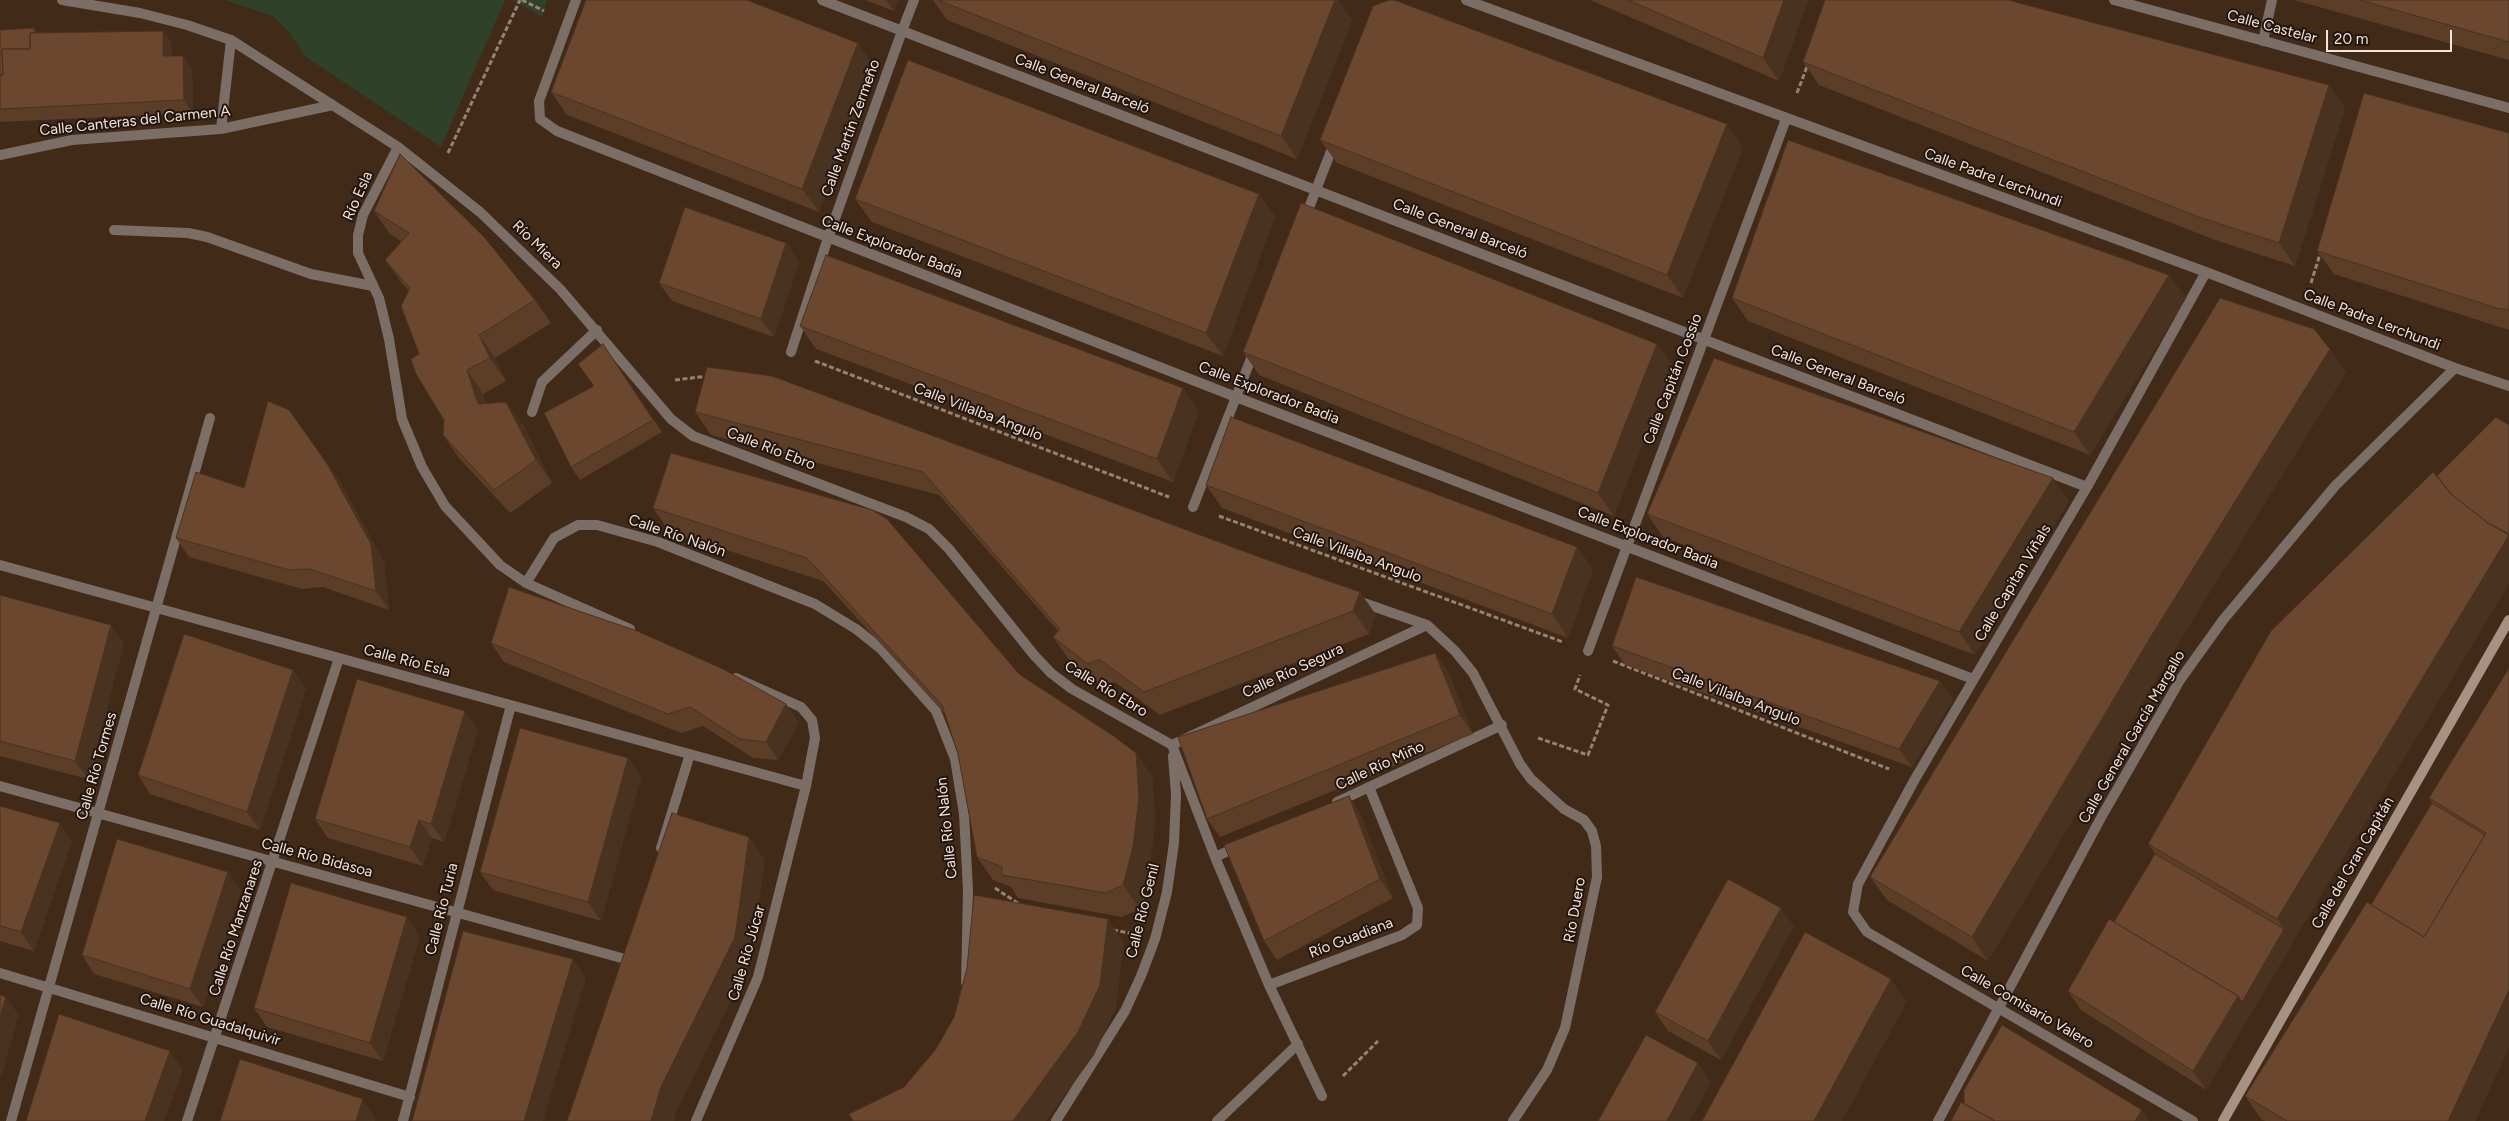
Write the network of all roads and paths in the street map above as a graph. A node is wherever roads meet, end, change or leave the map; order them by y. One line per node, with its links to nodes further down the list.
1 (62, 0): 10 (street, Río Miera)
2 (520, 0): 20 (path)
3 (576, 0): 24 (street, Calle Explorador Badia)
4 (822, 0): 9 (street, Calle General Barceló)
5 (914, 0): 9 (street, Calle Martín Zermeño)
6 (1466, 0): 15 (street, Calle Padre Lerchundi)
7 (2114, 0): 11 (street, Calle Castelar)
8 (2272, 0): 11 (street)
9 (902, 31): 21 (street, Calle General Barceló); 24 (street, Calle Martín Zermeño)
10 (231, 40): 13 (street, Río Miera); 17 (street)
11 (2263, 40): 14 (street, Calle Castelar)
12 (1811, 55): 15 (path)
13 (333, 105): 17 (street, Calle Canteras del Carmen A); 18 (street, Río Miera)
14 (2509, 108)
15 (1786, 119): 26 (street, Calle Padre Lerchundi); 30 (street, Calle Capitán Cossio)
16 (1340, 127): 21 (street)
17 (221, 129): 19 (street, Calle Canteras del Carmen A)
18 (398, 147): 20 (street, Río Miera); 27 (street, Río Esla)
19 (0, 155)
20 (438, 177): 29 (street, Río Miera)
21 (1316, 190): 22 (street); 30 (street, Calle General Barceló)
22 (1302, 226)
23 (114, 230): 27 (street)
24 (828, 238): 32 (street, Calle Martín Zermeño); 37 (street, Calle Explorador Badia)
25 (2322, 246): 28 (path)
26 (2206, 272): 33 (street, Calle Padre Lerchundi); 41 (street, Calle Capitan Viñals)
27 (373, 286): 45 (street, Río Esla)
28 (2310, 287)
29 (597, 330): 35 (street, Río Miera); 38 (street)
30 (1704, 339): 41 (street, Calle General Barceló); 43 (street, Calle Capitán Cossio)
31 (1257, 343): 37 (street)
32 (791, 352): 42 (path, Calle Villalba Angulo)
33 (2455, 368): 36 (street, Calle Padre Lerchundi); 80 (street, Calle General García Margallo)
34 (715, 376): 35 (path)
35 (643, 385): 40 (street, Río Miera)
36 (2509, 386)
37 (1236, 397): 42 (street); 43 (street, Calle Explorador Badia)
38 (532, 412)
39 (210, 418): 47 (street, Calle Río Tormes)
40 (693, 436): 57 (street, Calle Río Ebro)
41 (2087, 487): 54 (street, Calle Capitan Viñals)
42 (1193, 507): 51 (path, Calle Villalba Angulo)
43 (1626, 545): 51 (street, Calle Capitán Cossio); 54 (street, Calle Explorador Badia)
44 (0, 565): 47 (street, Calle Río Esla)
45 (526, 583): 50 (street, Río Esla); 79 (street, Calle Río Nalón)
46 (1344, 596): 49 (street)
47 (157, 608): 52 (street, Calle Río Esla); 64 (street, Calle Río Tormes)
48 (2509, 620): 94 (main road, Calle del Gran Capitán)
49 (1427, 625): 56 (street, Río Duero); 57 (street, Calle Río Segura)
50 (641, 635)
51 (1588, 651): 56 (path); 59 (path, Calle Villalba Angulo)
52 (339, 658): 55 (street, Calle Río Esla); 68 (street, Calle Río Manzanares)
53 (730, 675): 61 (street, Calle Río Júcar)
54 (1973, 679): 59 (street, Calle Capitan Viñals)
55 (511, 705): 58 (street, Calle Río Esla); 71 (street, Calle Río Turia)
56 (1502, 725): 62 (street, Calle Río Miño); 91 (street, Río Duero)
57 (1172, 745): 67 (street); 74 (street, Calle Río Genil)
58 (690, 754): 61 (street, Calle Río Esla); 66 (street)
59 (1915, 779): 72 (street, Calle Capitan Viñals)
60 (0, 786): 64 (street, Calle Río Bidasoa)
61 (806, 786): 88 (street, Calle Río Júcar)
62 (1369, 787): 63 (street, Calle Río Miño); 77 (street, Río Guadiana)
63 (1324, 808)
64 (99, 813): 68 (street, Calle Río Bidasoa); 78 (street, Calle Río Tormes)
65 (1251, 841): 67 (street)
66 (658, 857)
67 (1215, 857): 77 (street)
68 (274, 862): 71 (street, Calle Río Bidasoa); 81 (street, Calle Río Manzanares)
69 (994, 887): 70 (path)
70 (1026, 908)
71 (456, 912): 75 (street, Calle Río Bidasoa); 84 (street, Calle Río Turia)
72 (1852, 912): 80 (street, Calle Comisario Valero)
73 (1108, 929): 74 (path)
74 (1155, 939): 89 (street, Calle Río Genil)
75 (625, 959)
76 (0, 973): 78 (street, Calle Río Guadalquivir)
77 (1269, 985): 82 (street)
78 (50, 988): 81 (street, Calle Río Guadalquivir); 85 (street, Calle Río Tormes)
79 (966, 996)
80 (1999, 1009): 92 (street, Calle General García Margallo); 93 (street, Calle Comisario Valero)
81 (216, 1038): 84 (street, Calle Río Guadalquivir); 86 (street, Calle Río Manzanares)
82 (1298, 1044): 83 (street); 90 (street)
83 (1322, 1096)
84 (410, 1097): 87 (street, Calle Río Turia)
85 (12, 1121)
86 (186, 1121)
87 (403, 1121)
88 (696, 1121)
89 (1056, 1121)
90 (1217, 1121)
91 (1513, 1121)
92 (1938, 1121)
93 (2193, 1121)
94 (2223, 1121)

